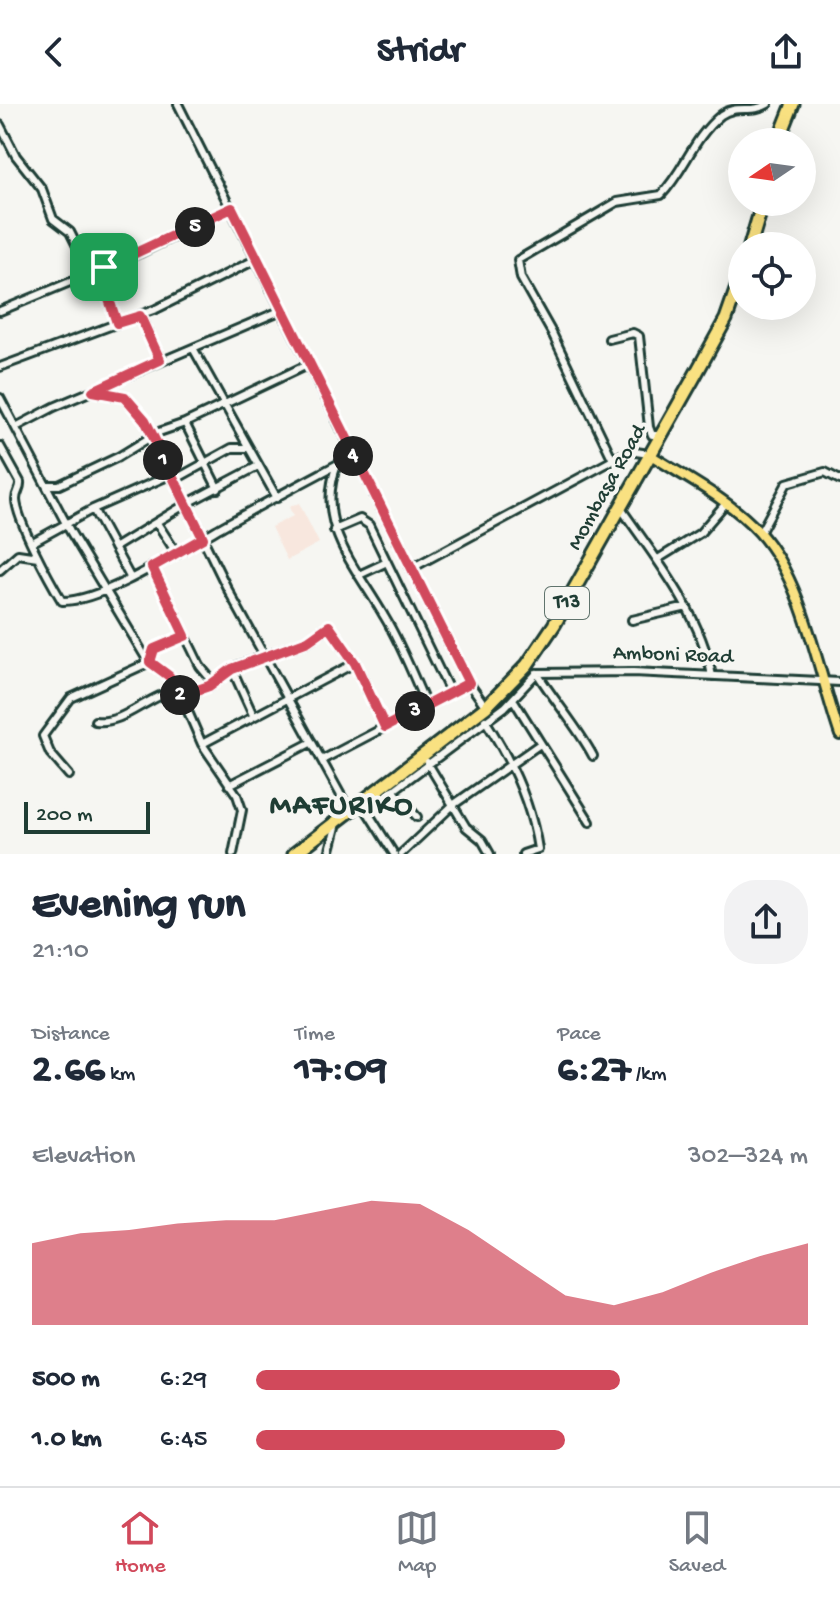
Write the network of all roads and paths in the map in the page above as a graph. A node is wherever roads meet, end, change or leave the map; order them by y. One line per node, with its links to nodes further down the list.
1 (178, 104): 6 (street)
2 (768, 104): 30 (street)
3 (793, 104): 5 (highway)
4 (0, 125): 8 (street)
5 (784, 128)
6 (232, 208): 7 (street); 8 (street)
7 (257, 259): 9 (street); 12 (street)
8 (98, 270): 10 (street); 13 (street)
9 (282, 310): 15 (street); 17 (street)
10 (1, 312)
11 (728, 313): 24 (highway, Mombasa Road / T13)
12 (140, 316): 13 (street); 16 (street)
13 (117, 323): 18 (street)
14 (609, 339): 24 (street)
15 (193, 348): 16 (street); 21 (street)
16 (160, 360): 19 (street)
17 (309, 364): 21 (street); 29 (street)
18 (0, 367)
19 (93, 391): 23 (street); 25 (street)
20 (0, 398): 23 (street)
21 (223, 405): 22 (street); 27 (street)
22 (185, 423): 25 (street); 31 (street)
23 (16, 427): 36 (street)
24 (660, 435): 28 (highway, Mombasa Road / T13)
25 (152, 438): 34 (street); 36 (street)
26 (0, 446): 48 (street)
27 (249, 448): 31 (street); 33 (street)
28 (649, 454): 30 (street); 39 (main road); 41 (highway, Mombasa Road / T13)
29 (353, 456): 32 (street); 55 (street)
30 (613, 460): 55 (street)
31 (203, 462): 34 (street); 37 (street)
32 (337, 465): 38 (street); 45 (street)
33 (258, 466): 37 (street); 38 (street)
34 (172, 478): 40 (street); 42 (street)
35 (840, 480): 46 (street)
36 (47, 485): 43 (street)
37 (218, 489): 40 (street)
38 (277, 498): 47 (street)
39 (726, 503): 46 (main road); 52 (street)
40 (186, 504): 44 (street); 47 (street)
41 (620, 507): 52 (street); 67 (highway, Mombasa Road / T13)
42 (93, 509): 43 (street); 49 (street)
43 (66, 523): 48 (street); 59 (street)
44 (157, 523): 49 (street); 50 (street)
45 (334, 530): 53 (street); 57 (street)
46 (760, 533): 69 (main road)
47 (203, 538): 50 (street); 63 (street)
48 (33, 542): 51 (street)
49 (114, 548): 58 (street)
50 (177, 554): 54 (street)
51 (39, 557): 56 (street); 59 (street)
52 (658, 559): 60 (street)
53 (387, 562): 57 (street); 73 (street)
54 (152, 567): 58 (street); 62 (street)
55 (412, 568): 72 (street)
56 (0, 570)
57 (359, 575): 77 (street)
58 (130, 577): 59 (street)
59 (105, 589): 64 (street)
60 (687, 607): 61 (street); 68 (street)
61 (632, 620)
62 (185, 636): 64 (street); 71 (street)
63 (265, 657): 65 (street); 66 (street); 75 (street)
64 (150, 662): 74 (street); 91 (street)
65 (355, 663): 75 (street); 82 (street)
66 (232, 669): 71 (street); 79 (street)
67 (532, 669): 68 (street, Amboni Road); 76 (street); 78 (highway, Mombasa Road / T13); 87 (street)
68 (712, 676): 69 (street, Amboni Road)
69 (821, 679): 70 (street, Amboni Road); 83 (main road)
70 (840, 682)
71 (214, 683): 74 (street)
72 (469, 683): 73 (street); 78 (street)
73 (450, 692): 77 (street)
74 (180, 694): 81 (street); 85 (street)
75 (287, 697): 79 (street); 84 (street)
76 (513, 699): 80 (street); 86 (street)
77 (426, 705): 82 (street)
78 (486, 707): 88 (highway, Mombasa Road / T13)
79 (253, 715): 85 (street)
80 (485, 720): 88 (street); 90 (street)
81 (95, 721)
82 (385, 727): 89 (street)
83 (840, 735)
84 (312, 742): 89 (street); 92 (street)
85 (202, 744): 92 (street)
86 (540, 744): 90 (street); 99 (street)
87 (593, 756)
88 (426, 757): 93 (street); 94 (street); 95 (highway, Mombasa Road / T13)
89 (322, 760): 96 (street)
90 (511, 764): 94 (street); 107 (street)
91 (69, 775)
92 (229, 785): 101 (street)
93 (393, 790): 95 (street); 97 (street)
94 (453, 805): 105 (street); 106 (street)
95 (364, 806): 96 (highway, Mombasa Road / T13); 104 (street)
96 (349, 810): 98 (highway, Mombasa Road / T13)
97 (417, 817)
98 (338, 818): 100 (highway, Mombasa Road / T13); 103 (street)
99 (590, 822)
100 (309, 848): 102 (highway, Mombasa Road / T13)
101 (233, 854)
102 (294, 854)
103 (329, 854)
104 (394, 854)
105 (401, 854)
106 (490, 854)
107 (523, 854)

